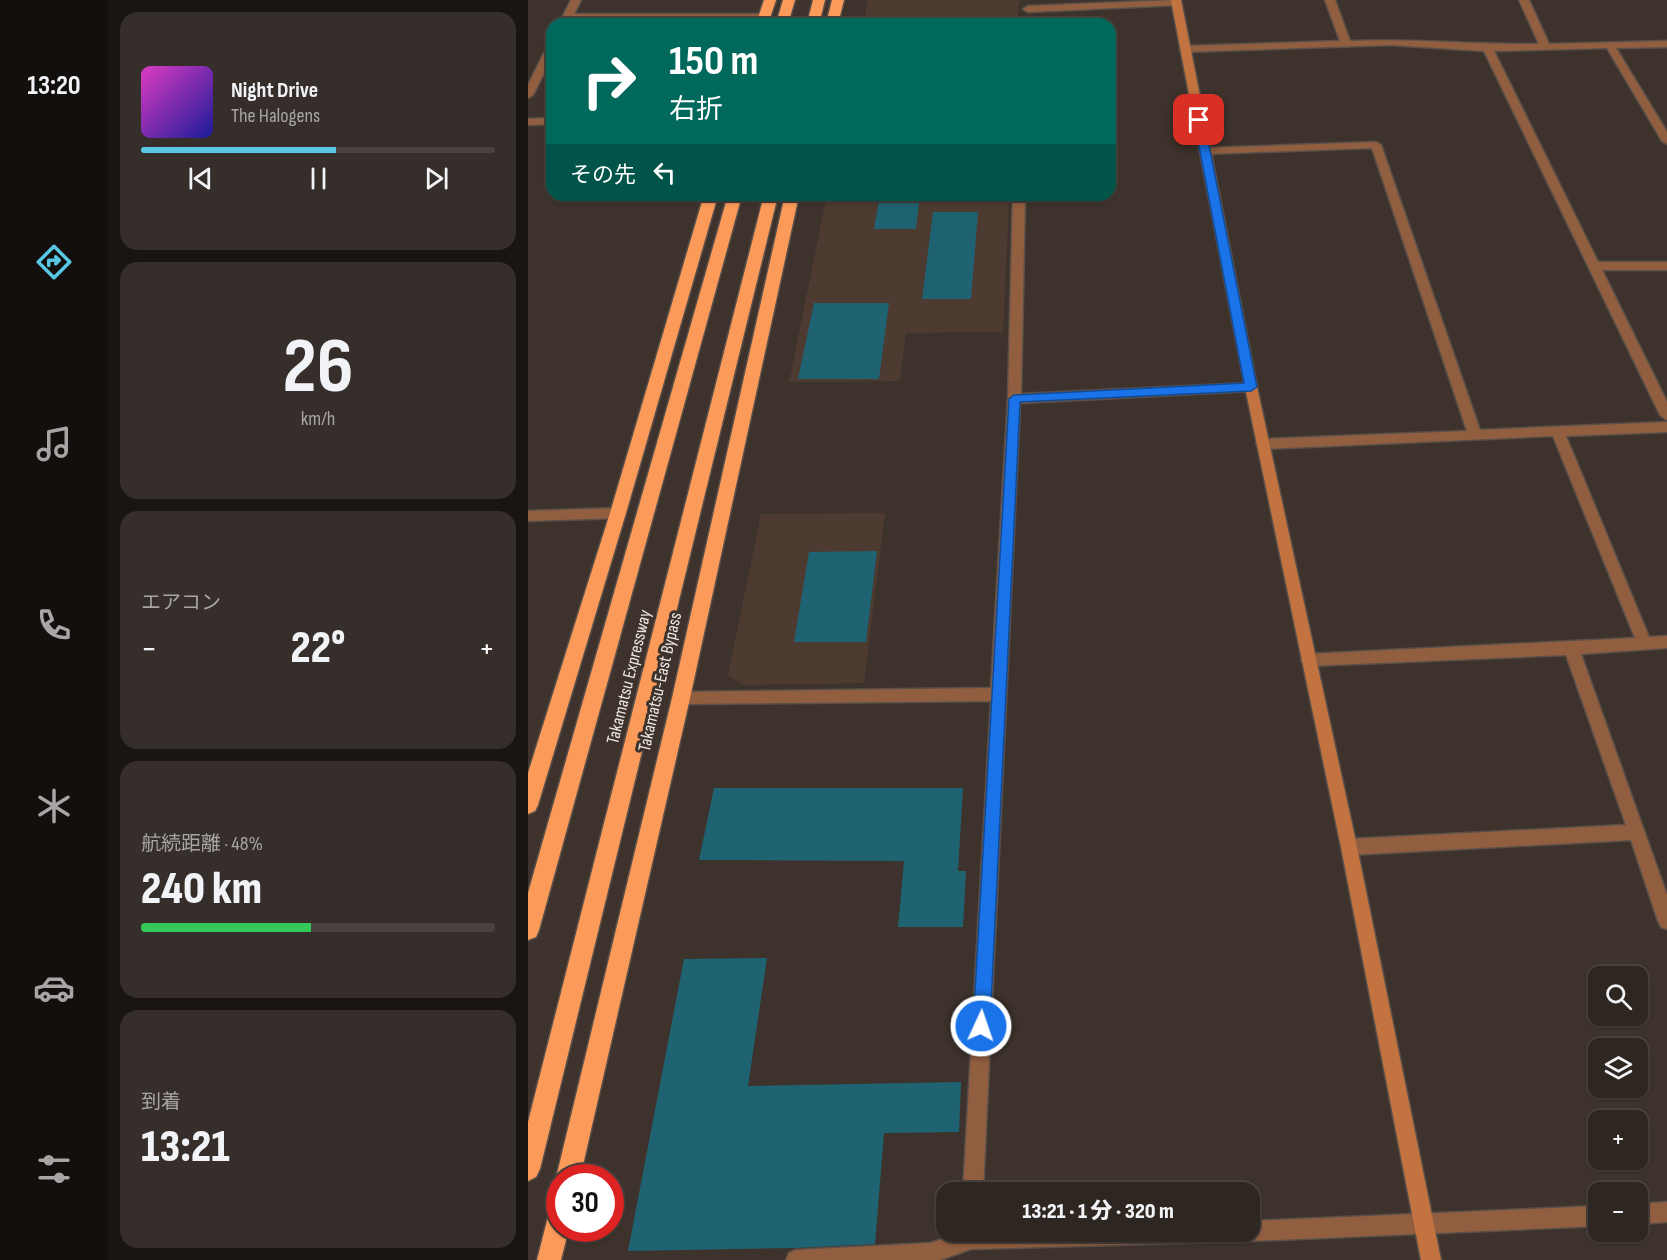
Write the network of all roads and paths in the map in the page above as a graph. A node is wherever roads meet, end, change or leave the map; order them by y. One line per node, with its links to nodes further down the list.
1 (576, 0): 10 (street)
2 (770, 0): 11 (highway)
3 (789, 0): 12 (highway)
4 (819, 0): 13 (highway)
5 (838, 0): 14 (highway)
6 (1330, 0): 15 (street)
7 (1524, 0): 19 (street)
8 (1176, 1): 9 (street); 20 (street)
9 (1028, 8)
10 (567, 18)
11 (764, 18)
12 (784, 18)
13 (814, 18)
14 (834, 18)
15 (1346, 44): 18 (street); 20 (street)
16 (1667, 44): 17 (street)
17 (1610, 46): 19 (street); 25 (street)
18 (1488, 48): 19 (street); 32 (street)
19 (1546, 48)
20 (1185, 50): 26 (street)
21 (546, 59): 22 (street)
22 (528, 95)
23 (528, 122): 24 (street)
24 (546, 122)
25 (1667, 141)
26 (1205, 151): 34 (street); 39 (street)
27 (709, 201): 41 (highway)
28 (733, 201): 53 (highway, Takamatsu Expressway)
29 (770, 201): 55 (highway, Takamatsu Expressway)
30 (791, 201): 48 (highway, Takamatsu-East Bypass)
31 (1019, 201): 35 (street)
32 (1594, 266): 33 (street); 36 (street)
33 (1667, 266)
34 (1251, 387): 35 (street); 40 (street)
35 (1014, 399): 47 (street)
36 (1667, 415)
37 (1667, 427): 38 (street)
38 (1557, 431): 39 (street); 44 (street)
39 (1475, 434): 40 (street)
40 (1263, 444): 46 (street)
41 (618, 513): 42 (street); 49 (highway)
42 (528, 516)
43 (1667, 642): 44 (street)
44 (1644, 643): 45 (street)
45 (1571, 649): 46 (street); 50 (street)
46 (1309, 660): 51 (street)
47 (998, 694): 48 (street); 56 (street)
48 (681, 698): 54 (highway, Takamatsu-East Bypass)
49 (528, 805)
50 (1637, 832): 51 (street); 52 (street)
51 (1349, 847): 60 (street)
52 (1667, 921)
53 (528, 930)
54 (571, 1164)
55 (528, 1169)
56 (974, 1182)
57 (1667, 1212): 58 (street)
58 (1648, 1213)
59 (1588, 1217): 60 (street)
60 (1424, 1225): 61 (street); 66 (street)
61 (1260, 1231)
62 (553, 1242): 64 (highway)
63 (955, 1242): 65 (street)
64 (549, 1260)
65 (796, 1260)
66 (1431, 1260)

